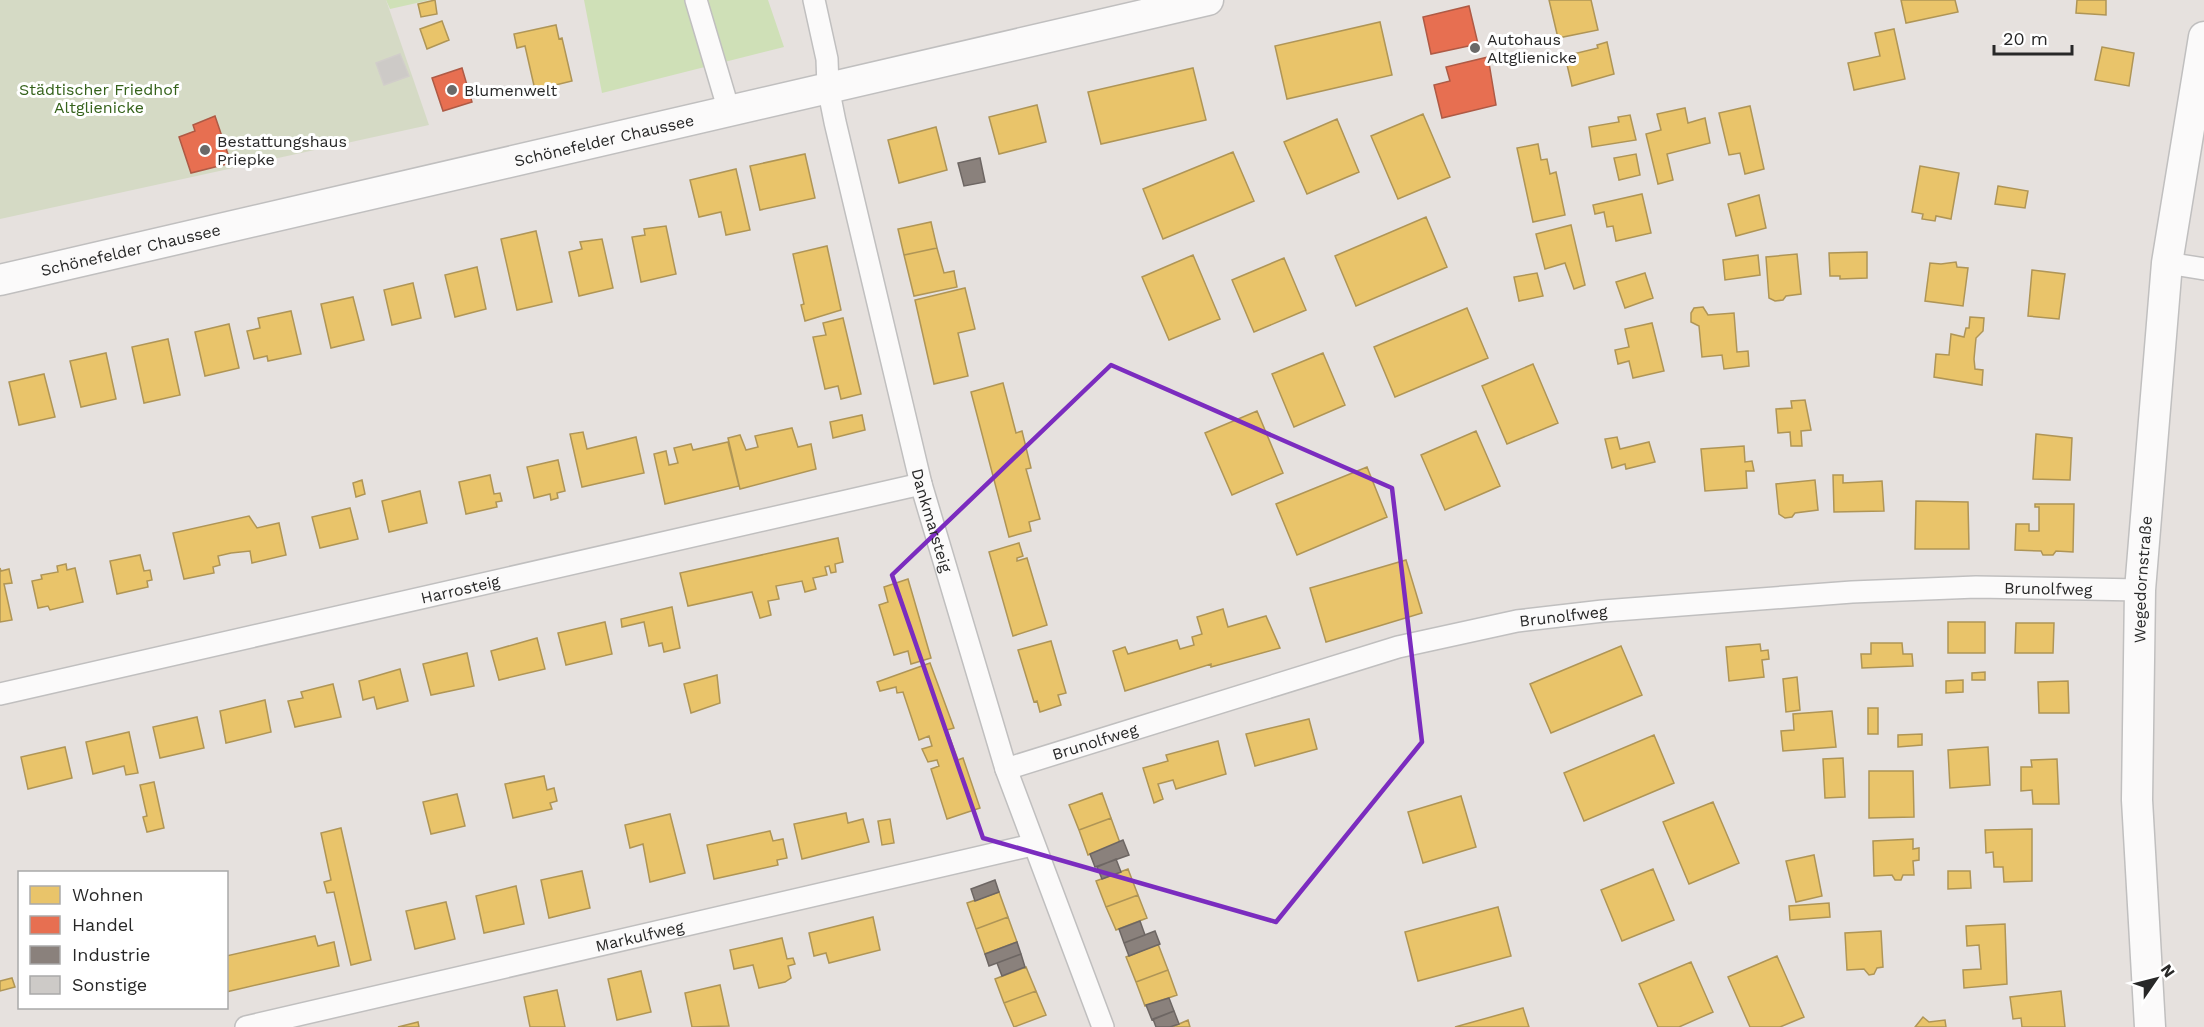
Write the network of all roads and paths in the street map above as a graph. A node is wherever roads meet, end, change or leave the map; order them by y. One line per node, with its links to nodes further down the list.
1 (696, 0): 7 (street)
2 (814, 0): 5 (street, Dankmarsteig)
3 (1208, 0): 5 (main road, Schönefelder Chaussee)
4 (2204, 37): 8 (main road, Wegedornstraße)
5 (828, 87): 7 (main road, Schönefelder Chaussee); 12 (street, Dankmarsteig)
6 (2204, 100): 8 (main road, Wegedornstraße)
7 (729, 111): 11 (main road, Schönefelder Chaussee)
8 (2190, 133): 9 (main road, Wegedornstraße)
9 (2168, 263): 10 (street); 13 (main road, Wegedornstraße)
10 (2204, 269)
11 (0, 280)
12 (921, 484): 14 (street, Harrosteig); 15 (street, Dankmarsteig)
13 (2140, 591): 15 (street, Brunolfweg); 19 (main road, Wegedornstraße)
14 (0, 694)
15 (1006, 769): 16 (street, Dankmarsteig)
16 (1032, 845): 17 (street, Markulfweg); 18 (street, Dankmarsteig)
17 (246, 1027)
18 (1103, 1027)
19 (2150, 1027)

